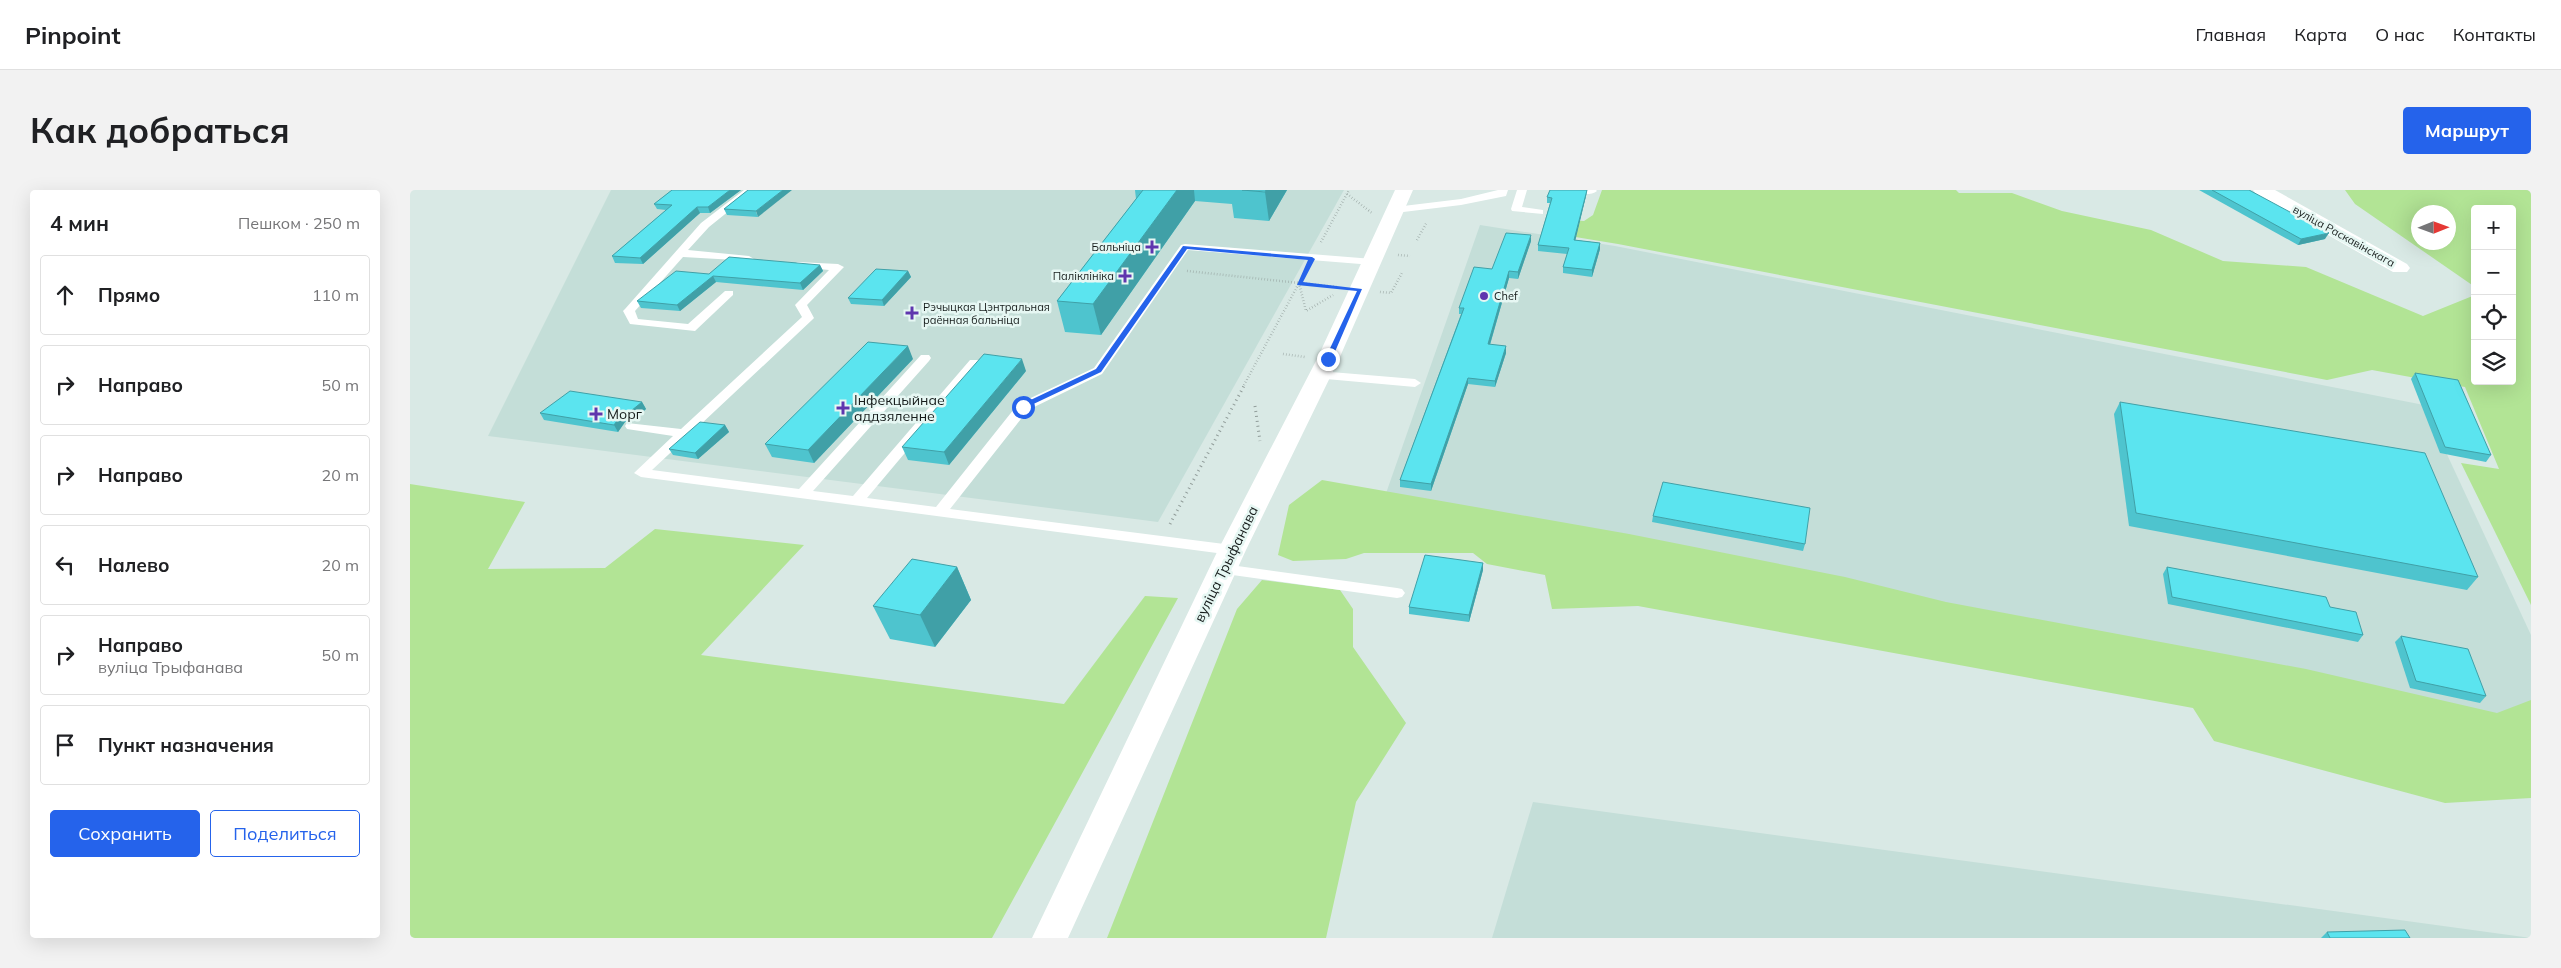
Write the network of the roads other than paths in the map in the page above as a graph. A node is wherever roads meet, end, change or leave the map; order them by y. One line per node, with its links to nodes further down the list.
1 (750, 190): 9 (lane)
2 (1521, 190): 6 (lane); 8 (lane)
3 (1576, 190): 5 (lane)
4 (2262, 190): 13 (street, вуліца Раскавінскага)
5 (1592, 191)
6 (1502, 192): 7 (lane)
7 (1400, 200): 12 (street, вуліца Трыфанава)
8 (1539, 212)
9 (680, 253): 10 (lane); 14 (lane)
10 (759, 260)
11 (789, 262): 20 (lane)
12 (1373, 262): 17 (street, вуліца Трыфанава); 23 (lane)
13 (2400, 268)
14 (730, 293)
15 (925, 358): 21 (lane)
16 (974, 363): 22 (lane)
17 (1319, 375): 18 (lane); 24 (street, вуліца Трыфанава)
18 (1415, 383)
19 (632, 426): 20 (lane)
20 (684, 433): 21 (lane)
21 (802, 494): 22 (lane)
22 (856, 501): 23 (lane)
23 (940, 512): 24 (lane)
24 (1228, 560): 25 (lane); 26 (street, вуліца Трыфанава)
25 (1397, 593)
26 (1050, 938)

